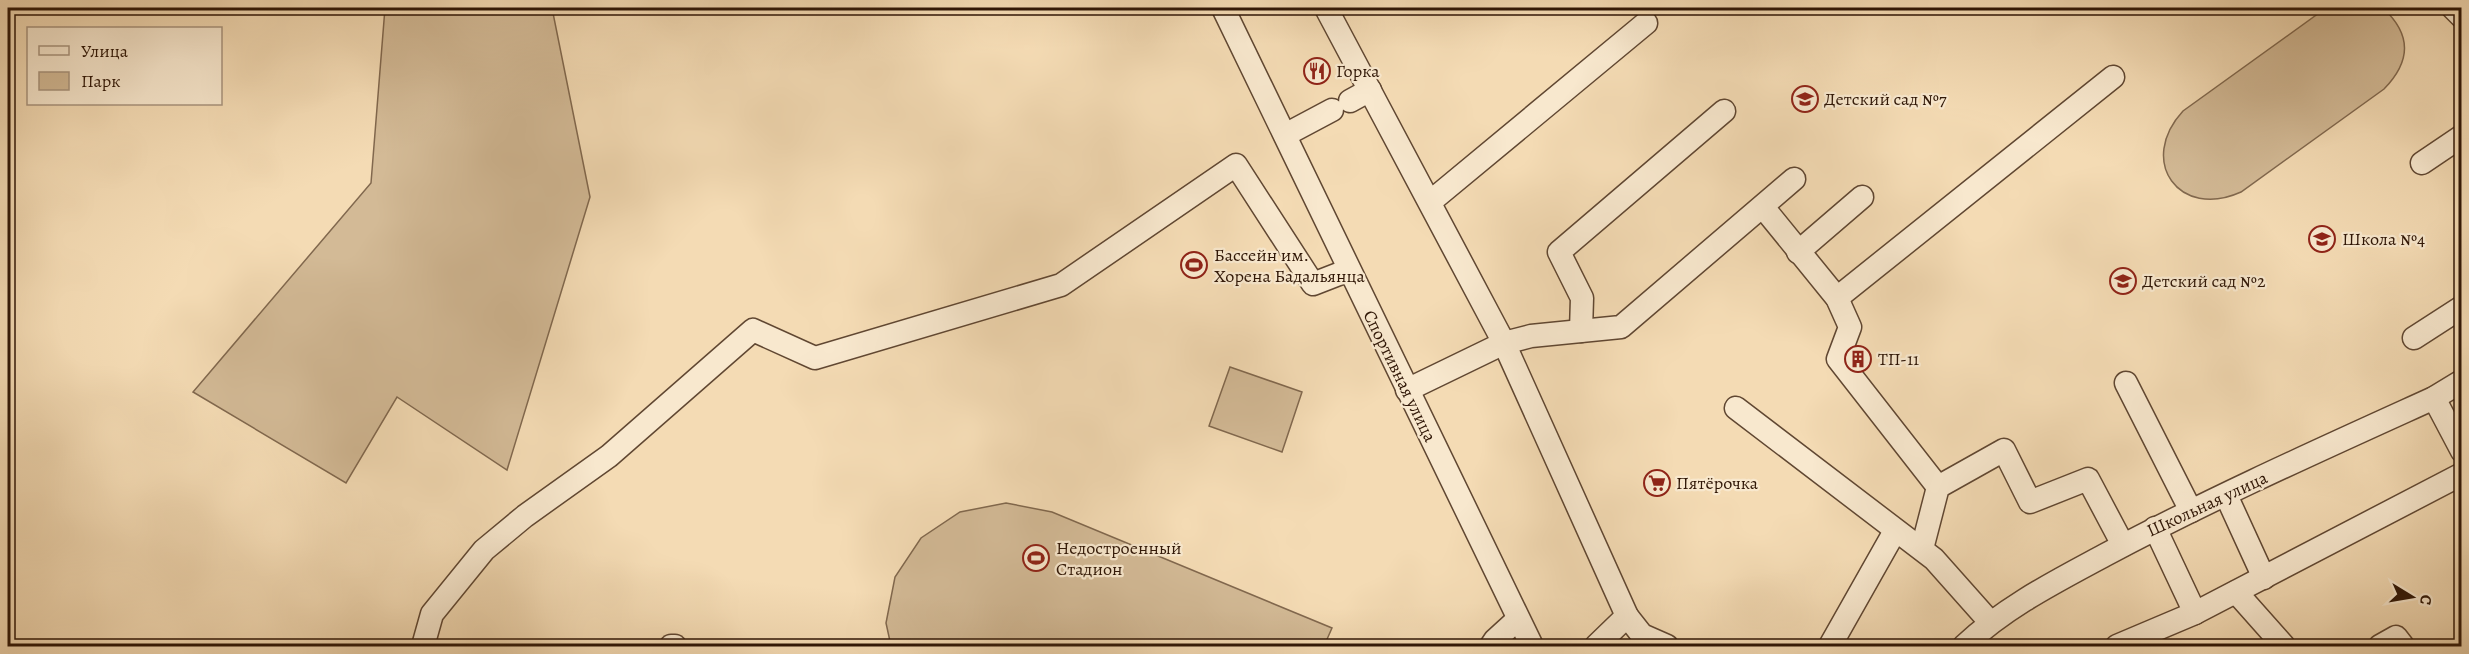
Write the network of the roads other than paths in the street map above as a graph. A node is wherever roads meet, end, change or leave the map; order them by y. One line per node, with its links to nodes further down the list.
1 (1223, 8): 9 (street, Спортивная улица)
2 (1326, 8): 7 (street)
3 (2453, 8): 4 (street)
4 (2462, 17)
5 (1646, 23): 14 (street)
6 (2113, 77): 18 (street)
7 (1370, 90): 9 (street); 14 (street)
8 (1724, 111): 20 (street)
9 (1284, 135): 17 (street, Спортивная улица)
10 (2462, 136): 11 (street)
11 (2422, 163)
12 (1794, 179): 15 (street)
13 (1862, 197): 16 (street)
14 (1430, 202): 22 (street)
15 (1763, 207): 16 (street); 20 (street)
16 (1798, 252): 18 (street)
17 (1349, 270): 25 (street, Спортивная улица); 43 (street)
18 (1837, 298): 30 (street)
19 (2462, 307): 21 (street)
20 (1581, 331): 22 (street)
21 (2414, 338)
22 (1504, 343): 25 (street); 40 (street)
23 (2462, 381): 26 (street, Школьная улица)
24 (2127, 383): 32 (street)
25 (1407, 390): 41 (street, Спортивная улица)
26 (2434, 398): 28 (street); 31 (street, Школьная улица)
27 (1736, 408): 34 (street)
28 (2462, 451)
29 (2462, 474): 37 (street)
30 (1938, 487): 35 (street); 36 (street)
31 (2226, 495): 32 (street, Школьная улица); 37 (street)
32 (2191, 511): 33 (street, Школьная улица)
33 (2155, 528): 35 (street, Школьная улица); 39 (street)
34 (1895, 531): 36 (street); 48 (street)
35 (2123, 545): 42 (street, Школьная улица)
36 (1922, 549): 42 (street)
37 (2264, 578): 38 (street)
38 (2236, 592): 39 (street); 51 (street)
39 (2195, 613): 50 (street)
40 (1627, 616): 46 (street); 47 (street)
41 (1518, 619): 44 (street); 45 (street, Спортивная улица)
42 (1990, 622): 49 (street, Школьная улица)
43 (423, 646)
44 (1491, 646)
45 (1532, 646)
46 (1596, 646)
47 (1667, 646)
48 (1830, 646)
49 (1964, 646)
50 (2117, 646)
51 (2284, 646)
52 (2380, 646): 53 (street)
53 (2403, 646)

